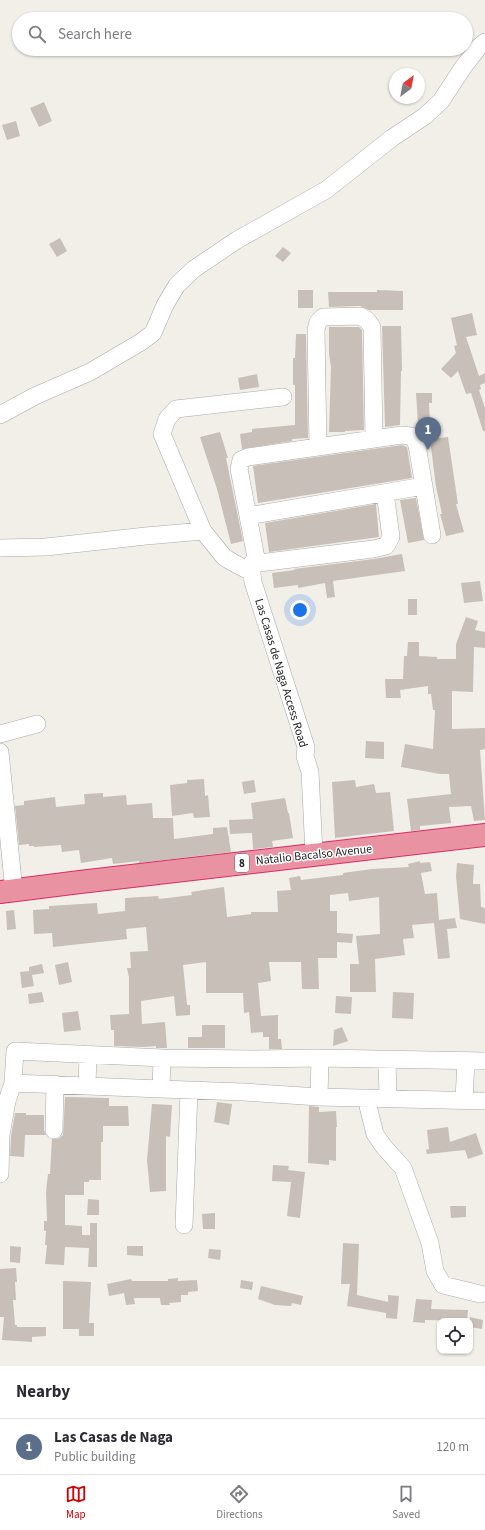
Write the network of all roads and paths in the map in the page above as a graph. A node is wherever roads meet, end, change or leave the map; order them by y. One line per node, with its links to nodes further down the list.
1 (485, 42): 2 (street)
2 (473, 54)
3 (472, 56): 5 (street)
4 (283, 397): 11 (street)
5 (0, 415)
6 (374, 439): 7 (street); 7 (street); 8 (street)
7 (318, 447): 10 (street, Las Casas de Naga Access Road)
8 (424, 486): 9 (street); 12 (street)
9 (385, 493): 10 (street); 14 (street)
10 (248, 516): 14 (street, Las Casas de Naga Access Road)
11 (203, 532): 13 (street); 14 (street)
12 (432, 535)
13 (0, 548)
14 (253, 566): 19 (street, Las Casas de Naga Access Road)
15 (38, 724): 16 (street)
16 (0, 734)
17 (0, 752): 20 (street)
18 (485, 835): 19 (highway, Natalio Bacalso Avenue / 8)
19 (314, 854): 20 (highway, Natalio Bacalso Avenue / 8)
20 (7, 891)
21 (88, 1054): 22 (street); 27 (street); 29 (street)
22 (162, 1058): 23 (street); 30 (street)
23 (320, 1058): 24 (street); 32 (street)
24 (387, 1060): 25 (street); 34 (street)
25 (466, 1061): 26 (street); 35 (street)
26 (485, 1061)
27 (9, 1072): 28 (street); 38 (street)
28 (55, 1084): 29 (street); 37 (street)
29 (87, 1085): 30 (street)
30 (161, 1089): 31 (street)
31 (189, 1091): 32 (street); 39 (street)
32 (319, 1097): 33 (street)
33 (366, 1098): 34 (street); 40 (street)
34 (388, 1099): 35 (street)
35 (464, 1100): 36 (street)
36 (485, 1100)
37 (54, 1130)
38 (0, 1174)
39 (184, 1225)
40 (480, 1294)

